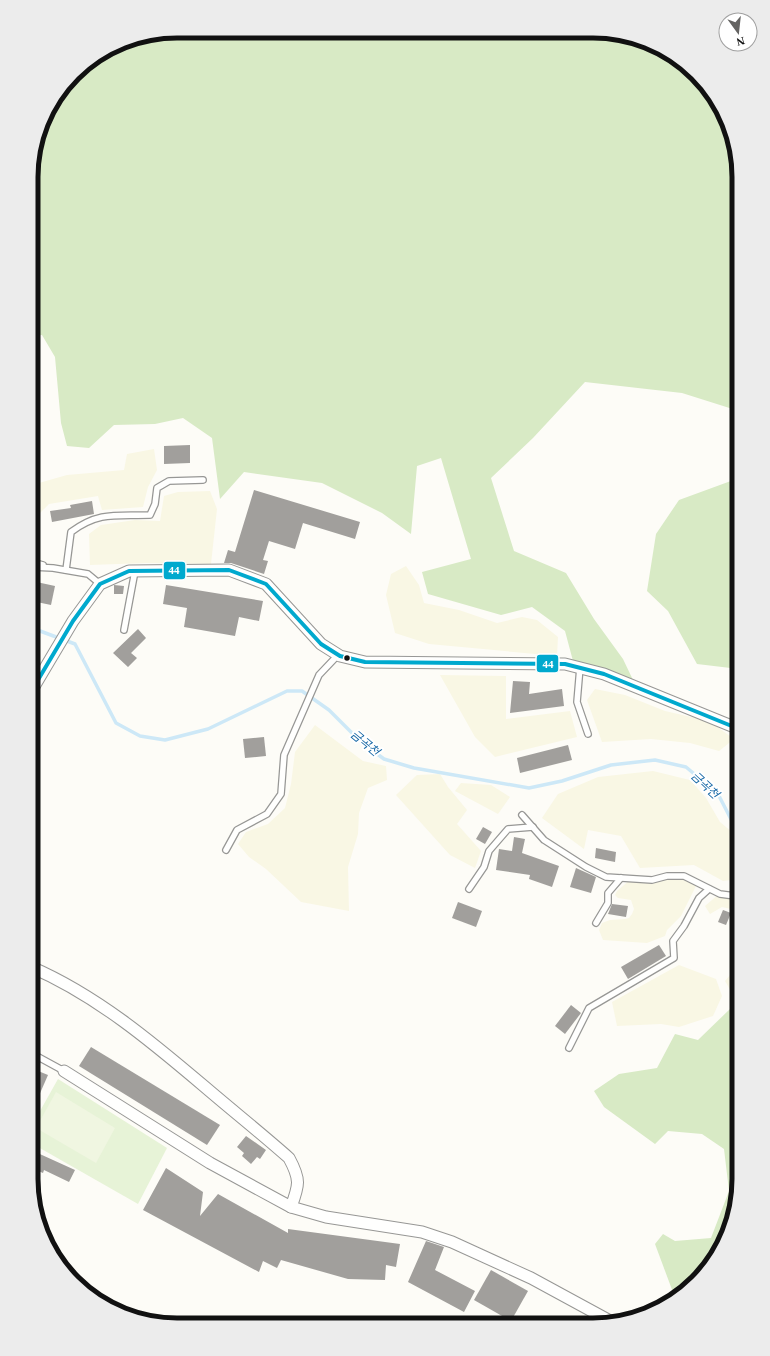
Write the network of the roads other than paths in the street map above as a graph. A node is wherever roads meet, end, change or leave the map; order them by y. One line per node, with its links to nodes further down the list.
1 (203, 480): 5 (lane)
2 (38, 564): 4 (lane)
3 (38, 567): 4 (lane)
4 (53, 568): 5 (lane)
5 (66, 570): 7 (lane)
6 (135, 571): 7 (street); 8 (lane); 9 (street)
7 (100, 584): 11 (street)
8 (124, 630)
9 (338, 655): 10 (street); 16 (lane)
10 (580, 667): 12 (street); 13 (lane)
11 (38, 680)
12 (732, 726)
13 (588, 734)
14 (522, 815): 15 (lane)
15 (533, 828): 17 (lane); 18 (lane)
16 (226, 850)
17 (621, 878): 19 (lane); 21 (lane)
18 (469, 889)
19 (710, 889): 20 (lane); 23 (lane)
20 (732, 896)
21 (596, 923)
22 (38, 970): 26 (street)
23 (569, 1048)
24 (38, 1057): 25 (lane)
25 (64, 1071): 27 (street)
26 (298, 1187): 27 (lane); 28 (street)
27 (278, 1200): 28 (street)
28 (291, 1207): 29 (street)
29 (604, 1318)

